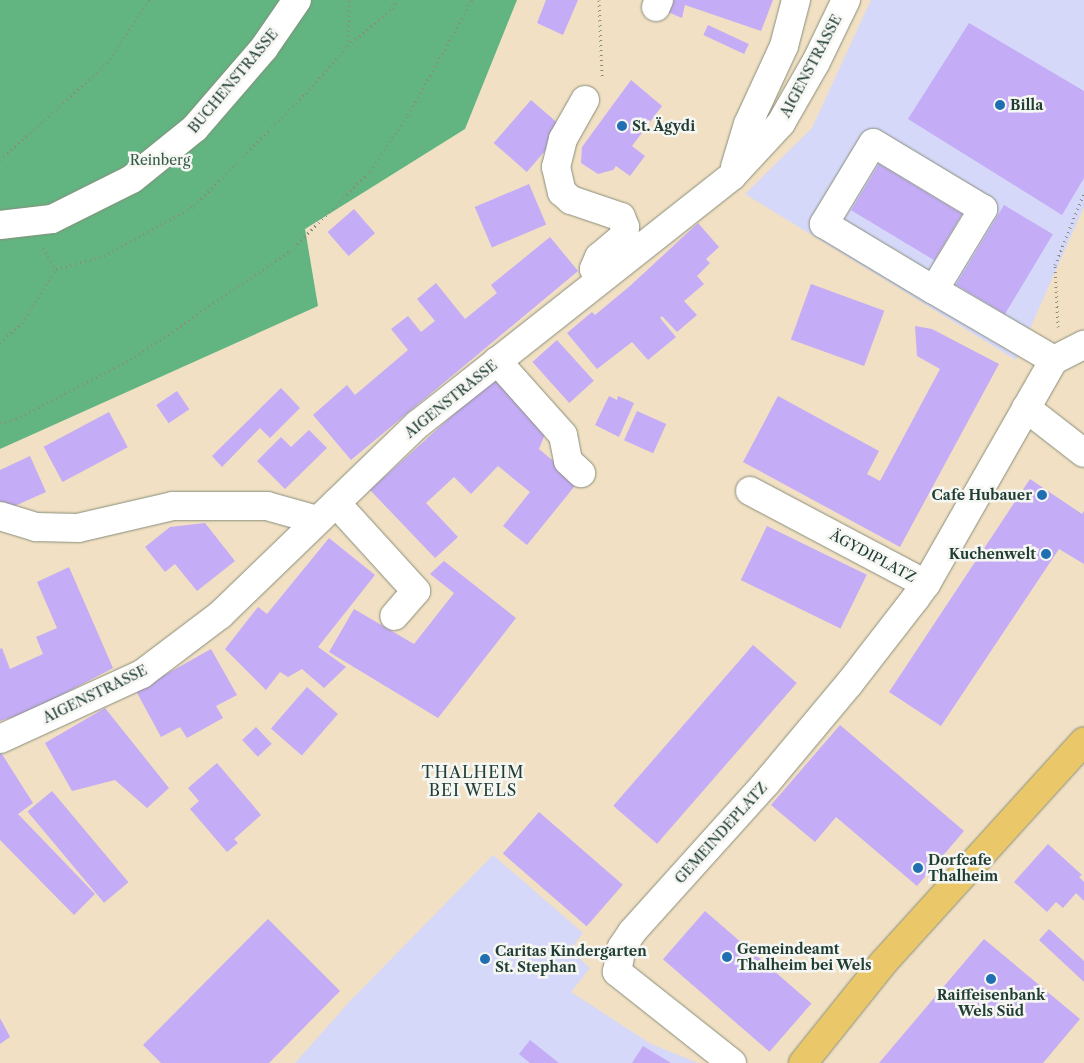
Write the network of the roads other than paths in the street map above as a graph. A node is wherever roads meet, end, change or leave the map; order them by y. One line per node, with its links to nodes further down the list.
1 (297, 0): 6 (street, BUCHENSTRASSE)
2 (796, 0): 5 (street)
3 (846, 0): 5 (street, AIGENSTRASSE)
4 (585, 100): 7 (street)
5 (732, 176): 7 (street, AIGENSTRASSE)
6 (0, 225)
7 (600, 279): 10 (street, AIGENSTRASSE)
8 (934, 290): 8 (street); 9 (street)
9 (1069, 352): 11 (street, ÄGYDIPLATZ)
10 (497, 361): 13 (street); 15 (street, AIGENSTRASSE)
11 (1026, 408): 12 (street); 17 (street, ÄGYDIPLATZ)
12 (1084, 453)
13 (581, 473)
14 (750, 491): 17 (street, ÄGYDIPLATZ)
15 (326, 512): 16 (street); 18 (street); 19 (street, AIGENSTRASSE)
16 (0, 516)
17 (926, 584): 22 (street, GEMEINDEPLATZ)
18 (394, 616)
19 (0, 739)
20 (1084, 741): 21 (main road)
21 (809, 1061)
22 (732, 1063)

